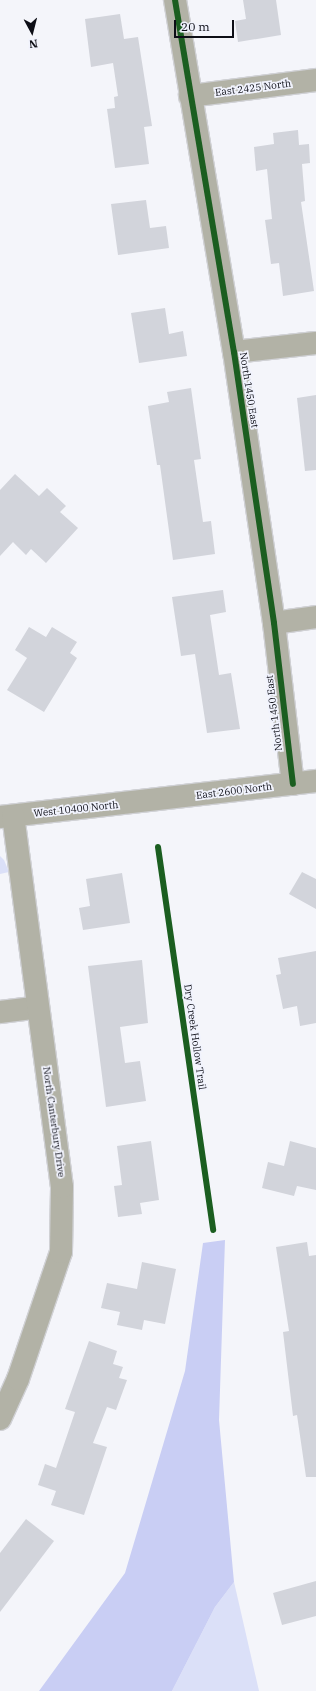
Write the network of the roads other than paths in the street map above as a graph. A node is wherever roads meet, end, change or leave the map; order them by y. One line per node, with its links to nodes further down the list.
1 (175, 0): 3 (street, North 1450 East)
2 (316, 80): 3 (street, East 2425 North)
3 (190, 96): 5 (street, North 1450 East)
4 (316, 343): 5 (street)
5 (234, 352): 7 (street, North 1450 East)
6 (316, 617): 7 (street)
7 (274, 624): 9 (street, North 1450 East)
8 (316, 781): 9 (street, East 2600 North)
9 (293, 784): 10 (street, East 2600 North)
10 (151, 801): 11 (street, West 10400 North)
11 (6, 817): 12 (street, North Canterbury Drive)
12 (38, 1007): 13 (street); 14 (street, North Canterbury Drive)
13 (0, 1012)
14 (0, 1419)

